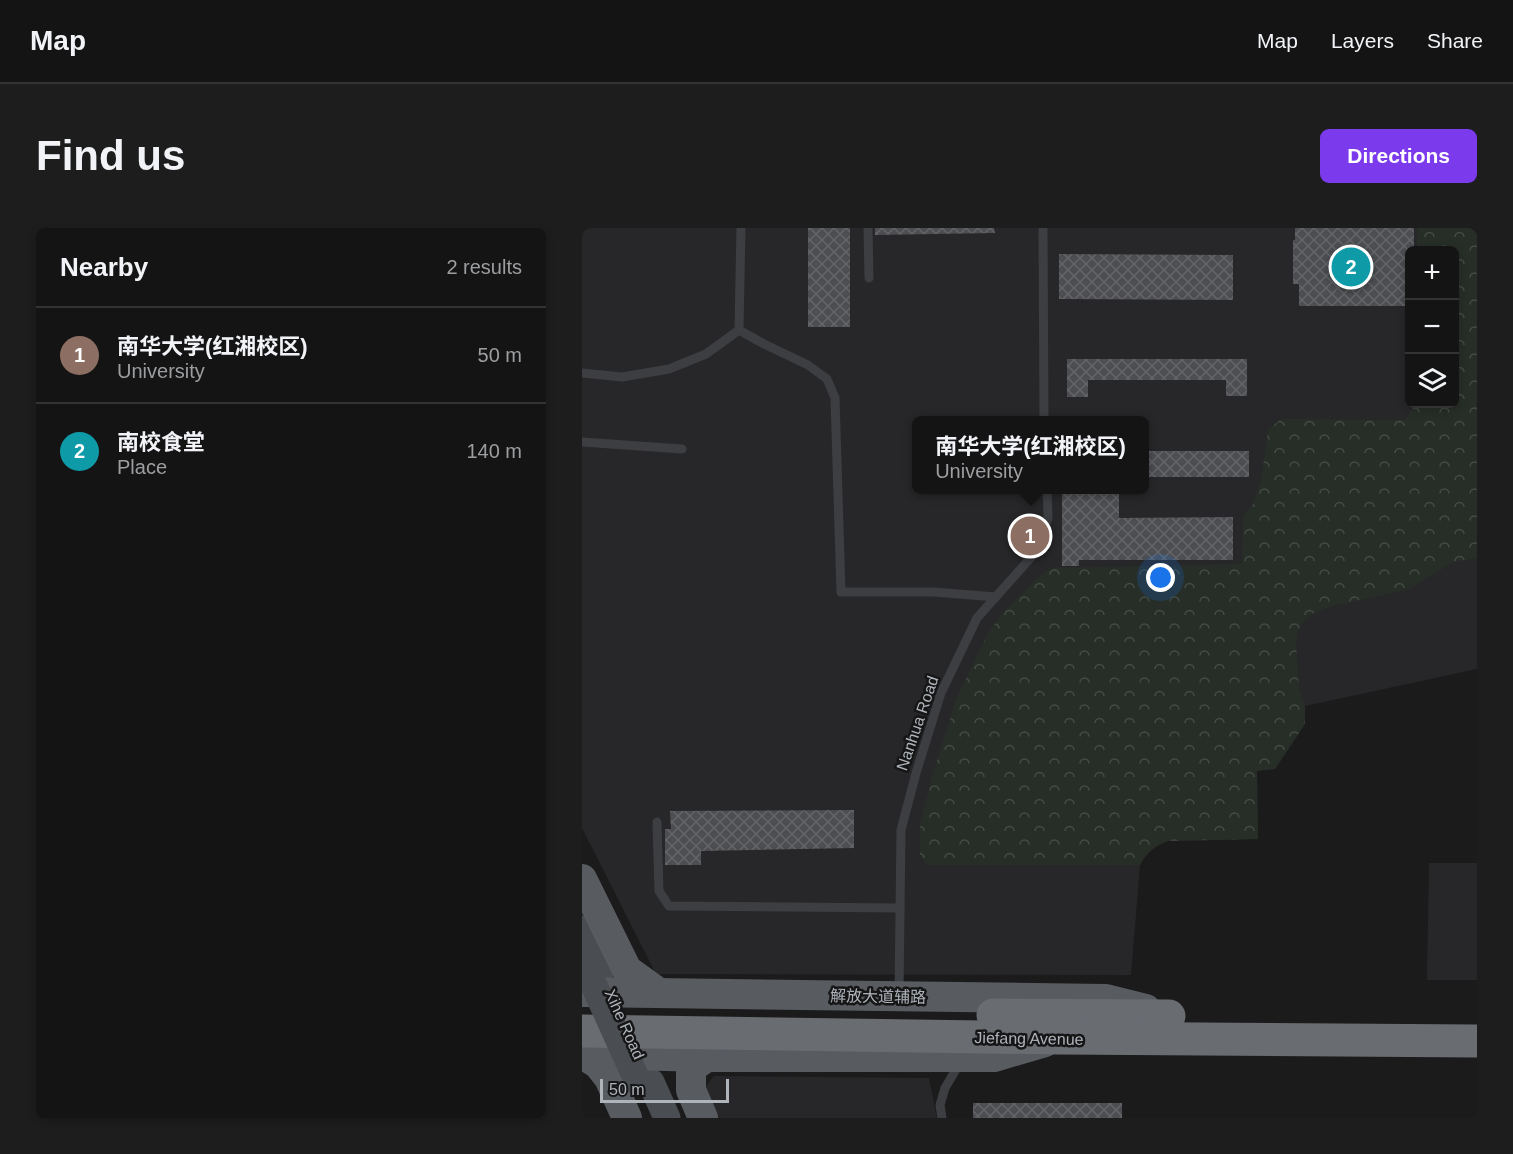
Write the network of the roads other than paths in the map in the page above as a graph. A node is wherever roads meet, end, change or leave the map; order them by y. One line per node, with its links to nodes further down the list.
1 (741, 228): 5 (lane)
2 (868, 228): 4 (lane)
3 (1043, 228): 7 (lane)
4 (869, 278)
5 (739, 330): 6 (lane); 11 (lane)
6 (582, 373)
7 (1044, 416)
8 (582, 442): 9 (lane)
9 (682, 449)
10 (1047, 494): 11 (lane, Nanhua Road)
11 (996, 597): 14 (lane, Nanhua Road)
12 (657, 822): 14 (lane)
13 (582, 879): 17 (main road)
14 (900, 908): 18 (lane, Nanhua Road)
15 (582, 929): 16 (main road, Xihe Road)
16 (588, 973): 17 (main road, 解放大道辅路); 28 (main road, Xihe Road, bridge)
17 (658, 993): 18 (main road, 解放大道辅路)
18 (899, 996): 20 (main road, 解放大道辅路)
19 (582, 1011): 20 (highway, Jiefang Avenue)
20 (1172, 1016): 21 (highway, Jiefang Avenue)
21 (1477, 1019)
22 (582, 1031): 23 (highway, Jiefang Avenue)
23 (1059, 1038): 24 (highway, Jiefang Avenue); 27 (main road)
24 (1477, 1041)
25 (582, 1054): 26 (main road); 29 (main road)
26 (707, 1057): 27 (main road); 32 (main road)
27 (964, 1057): 33 (lane)
28 (645, 1082): 30 (main road, Xihe Road); 31 (main road, Xihe Road)
29 (627, 1118)
30 (654, 1118)
31 (667, 1118)
32 (703, 1118)
33 (942, 1118)

